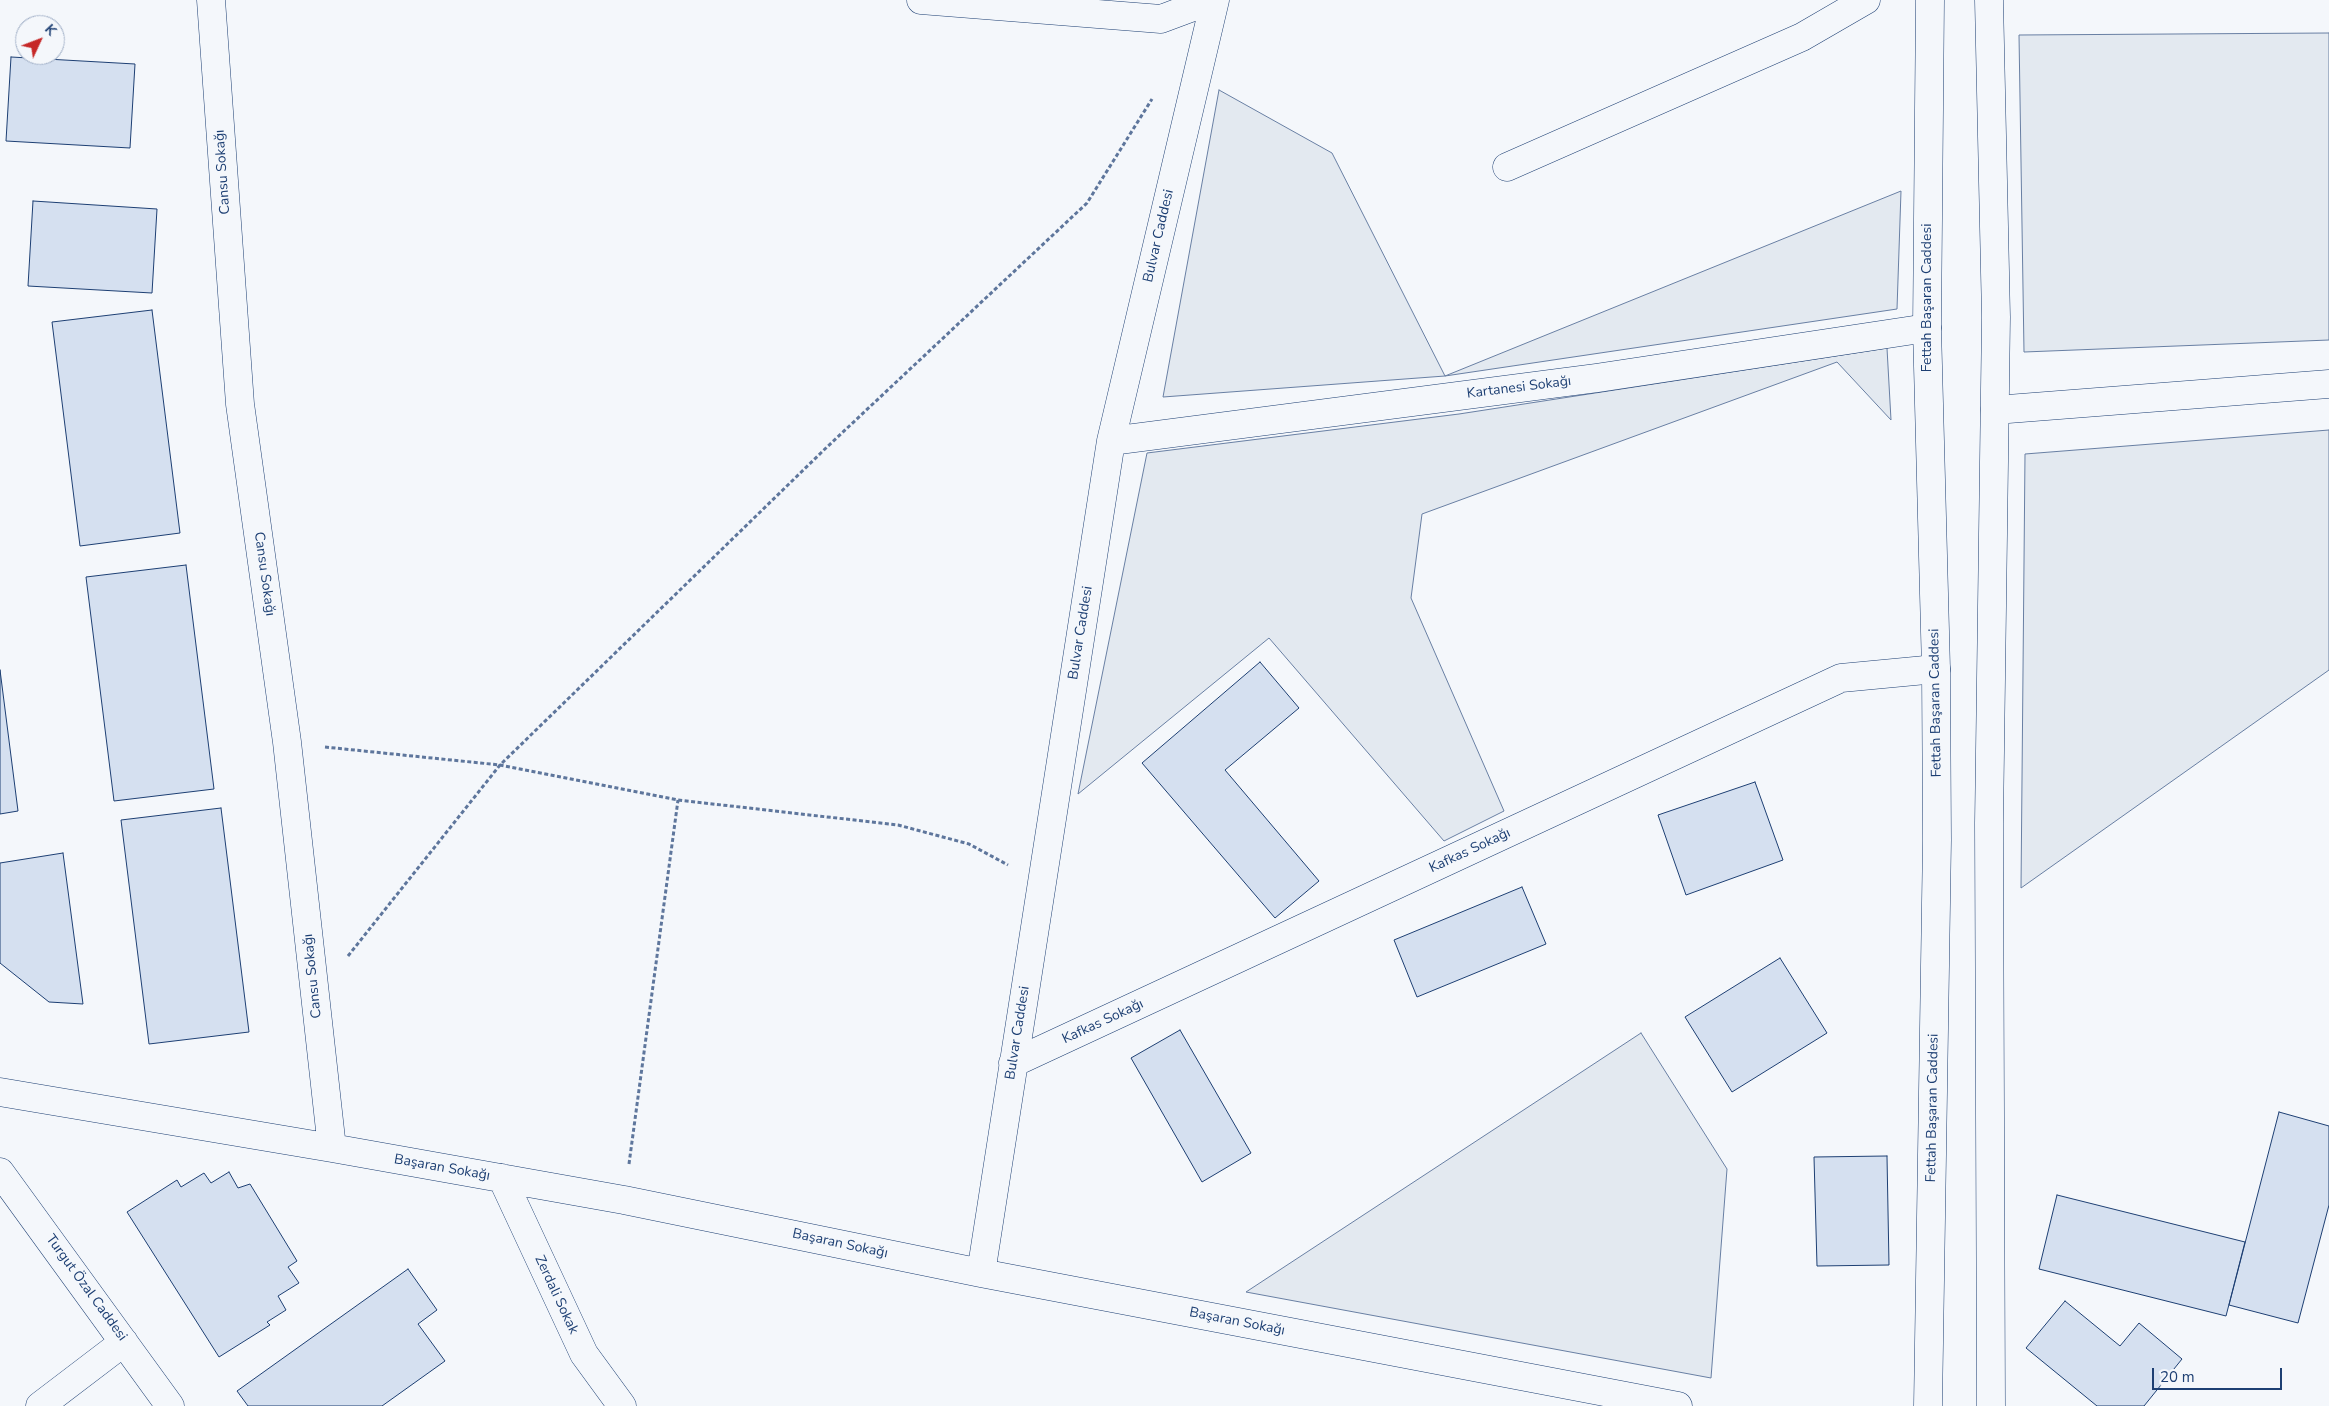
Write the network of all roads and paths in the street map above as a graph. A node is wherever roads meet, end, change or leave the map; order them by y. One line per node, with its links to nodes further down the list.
1 (210, 0): 14 (street, Cansu Sokağı)
2 (921, 0): 3 (street)
3 (1214, 0): 12 (street, Bulvar Caddesi)
4 (1866, 0): 8 (street)
5 (1930, 0): 9 (street, Fettah Başaran Caddesi)
6 (1989, 0): 11 (street)
7 (1156, 93): 15 (path)
8 (1506, 167)
9 (1927, 328): 12 (street, Kartanesi Sokağı); 13 (street, Fettah Başaran Caddesi)
10 (2329, 384): 11 (street)
11 (1995, 410): 32 (street)
12 (1111, 441): 17 (street, Bulvar Caddesi)
13 (1936, 669): 19 (street, Kafkas Sokağı); 31 (street, Fettah Başaran Caddesi)
14 (287, 742): 15 (path); 18 (street, Cansu Sokağı)
15 (500, 765): 16 (path); 18 (path)
16 (678, 800): 17 (path); 24 (path)
17 (1042, 882): 19 (street, Bulvar Caddesi)
18 (315, 997): 21 (street, Cansu Sokağı)
19 (1014, 1063): 25 (street, Bulvar Caddesi)
20 (0, 1092): 21 (street, Başaran Sokağı)
21 (332, 1148): 23 (street, Başaran Sokağı)
22 (0, 1172): 26 (street, Turgut Özal Caddesi)
23 (502, 1178): 24 (street, Başaran Sokağı); 29 (street, Zerdali Sokak)
24 (624, 1200): 25 (street, Başaran Sokağı)
25 (981, 1273): 30 (street, Başaran Sokağı)
26 (124, 1342): 27 (street); 28 (street, Turgut Özal Caddesi)
27 (40, 1406)
28 (170, 1406)
29 (622, 1406)
30 (1678, 1406)
31 (1928, 1406)
32 (1991, 1406)

